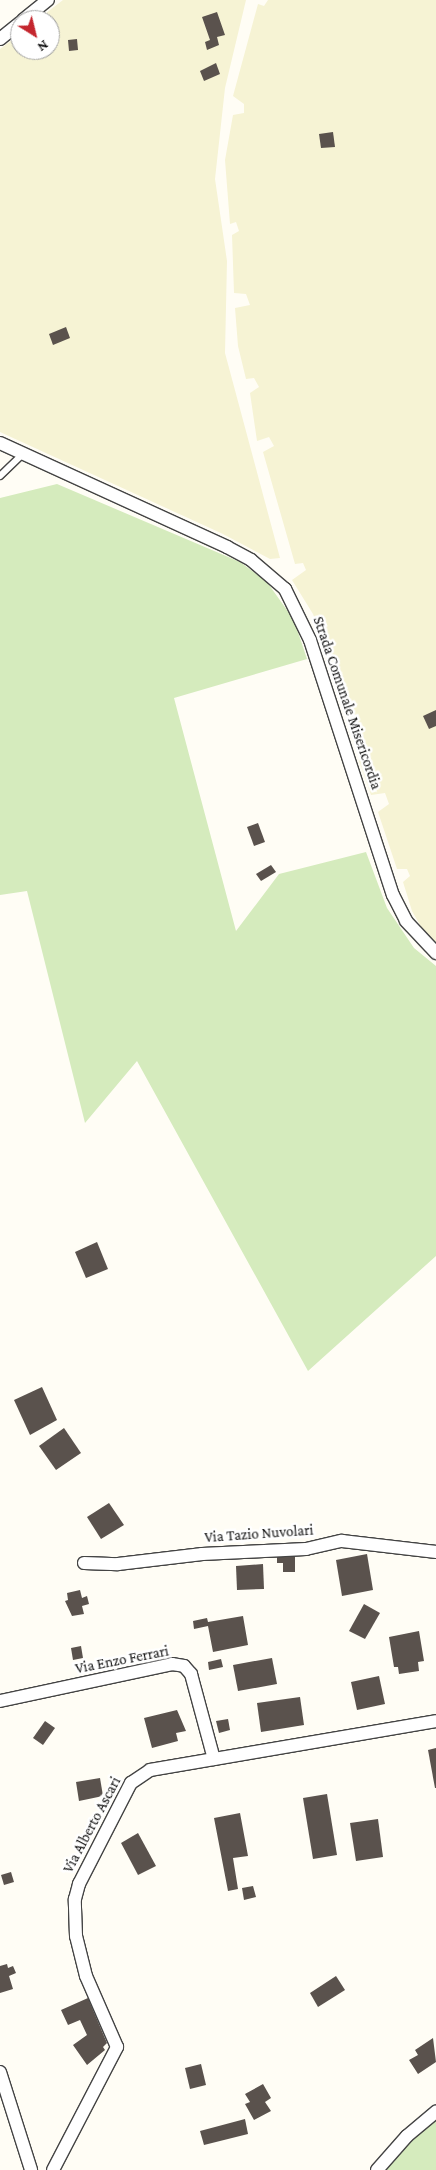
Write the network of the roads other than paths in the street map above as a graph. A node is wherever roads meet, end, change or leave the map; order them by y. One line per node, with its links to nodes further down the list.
1 (48, 0): 2 (street)
2 (36, 10)
3 (10, 31): 4 (street)
4 (0, 39)
5 (0, 443): 6 (street, Strada Comunale Misericordia)
6 (23, 454): 7 (lane); 8 (street, Strada Comunale Misericordia)
7 (0, 476)
8 (436, 953)
9 (436, 1552): 10 (street, Via Tazio Nuvolari)
10 (84, 1563)
11 (0, 1701): 13 (street, Via Enzo Ferrari)
12 (436, 1721): 13 (street, Via Alberto Ascari)
13 (214, 1759): 17 (street, Via Alberto Ascari)
14 (0, 2072): 16 (street)
15 (436, 2112): 18 (street)
16 (31, 2170)
17 (53, 2170)
18 (377, 2170)

